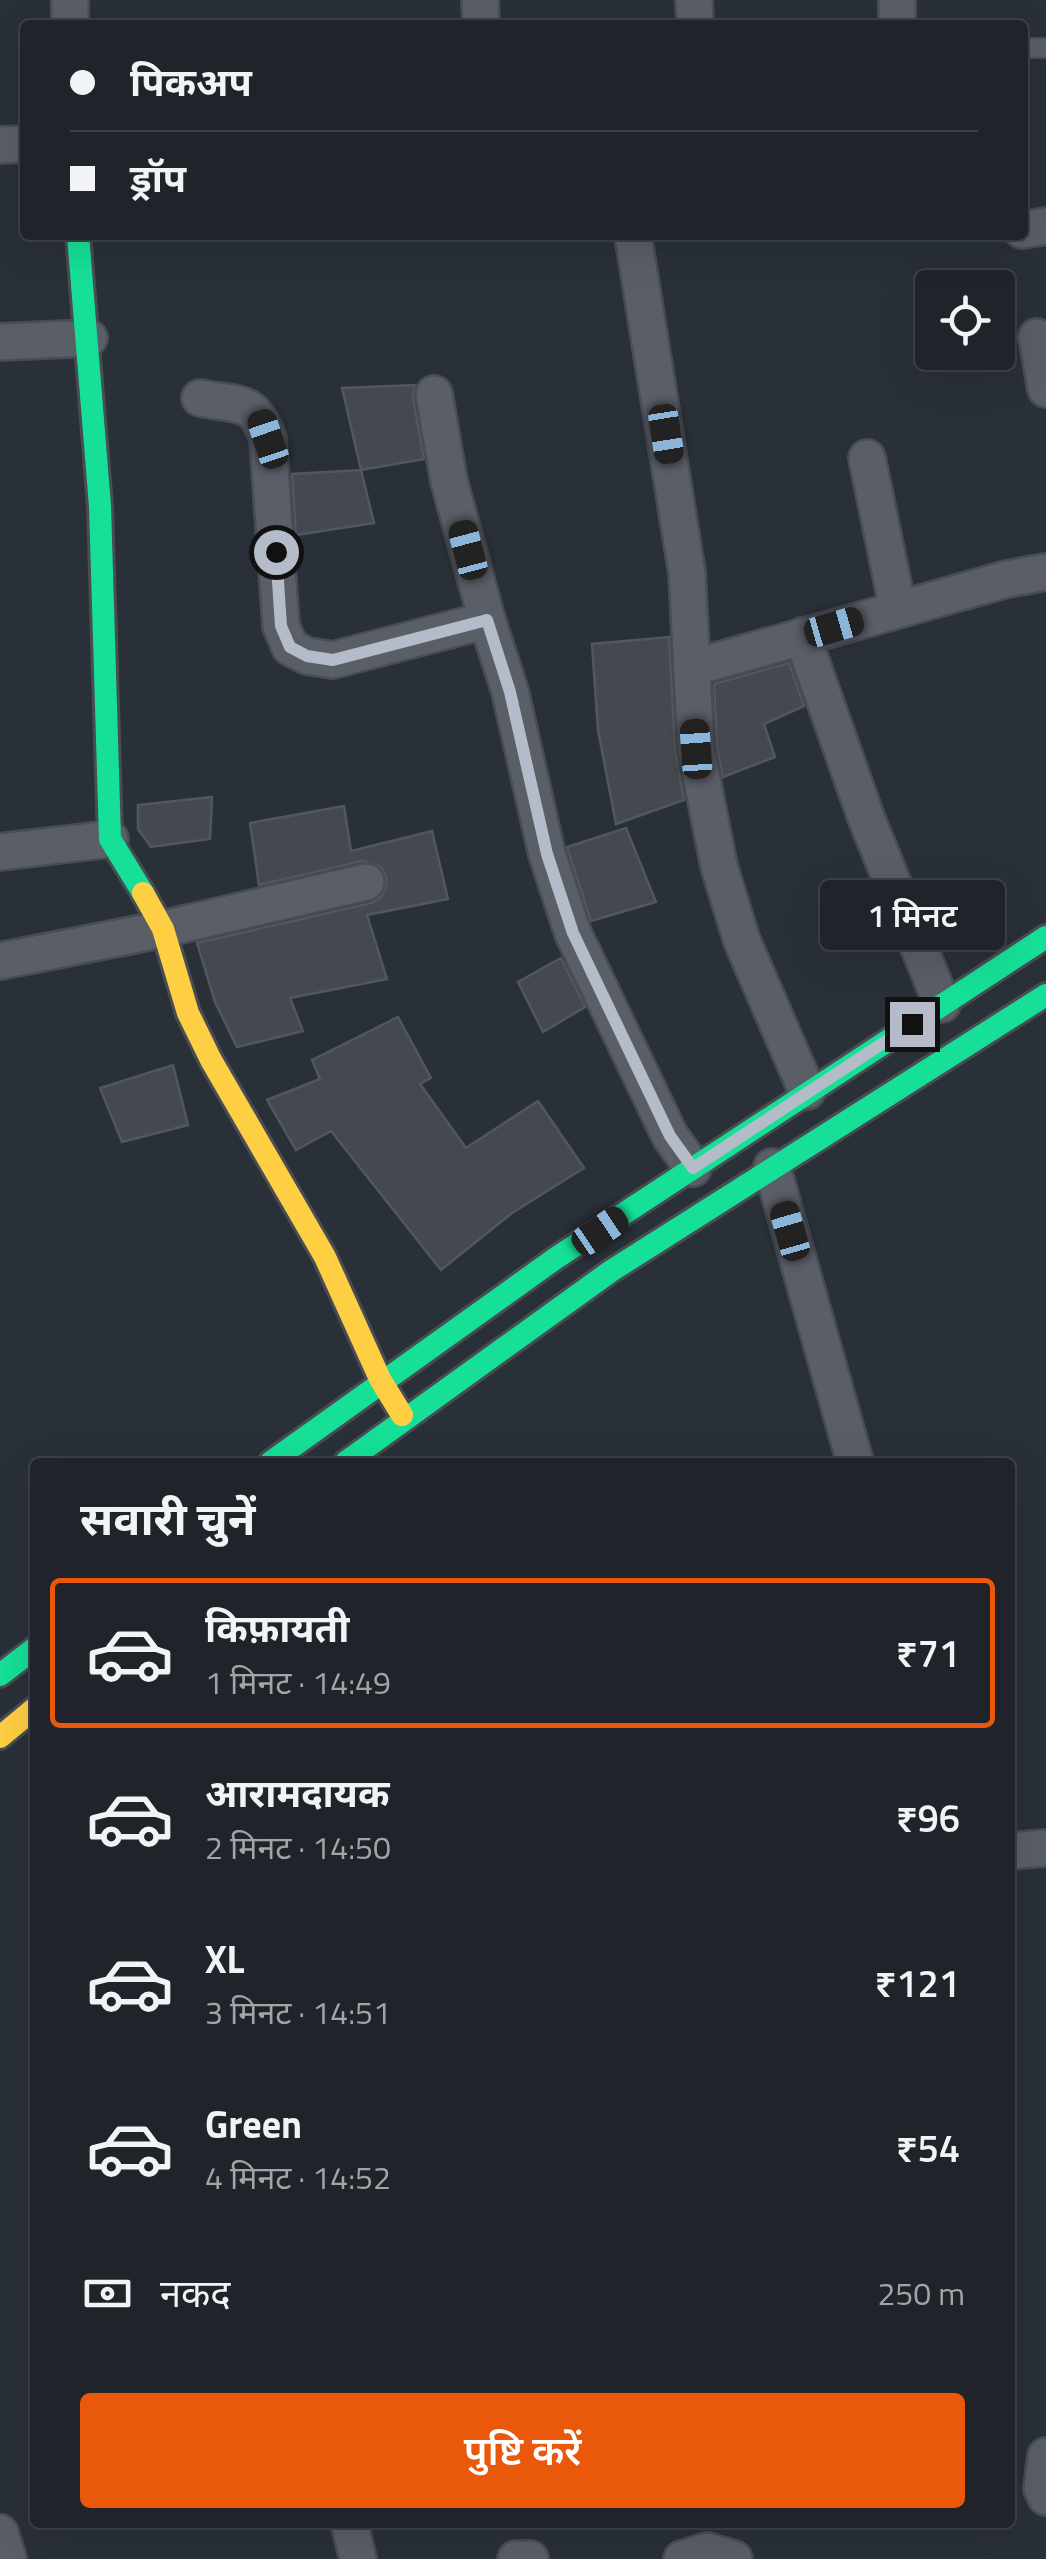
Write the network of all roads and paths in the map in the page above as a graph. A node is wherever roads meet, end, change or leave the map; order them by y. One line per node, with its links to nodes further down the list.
1 (79, 240): 4 (main road)
2 (634, 240): 14 (street)
3 (1037, 337): 6 (street)
4 (89, 338): 5 (street); 15 (main road)
5 (0, 342)
6 (1046, 389)
7 (434, 394): 12 (street)
8 (200, 398): 12 (street)
9 (867, 458): 11 (street)
10 (1046, 572): 11 (street)
11 (898, 609): 13 (street)
12 (487, 620): 26 (street)
13 (802, 636): 14 (street); 22 (street)
14 (692, 668): 23 (street)
15 (110, 838): 16 (street); 18 (main road)
16 (0, 852)
17 (366, 882): 18 (street)
18 (163, 929): 20 (street); 27 (main road)
19 (1046, 937): 22 (main road)
20 (0, 961)
21 (1046, 994): 24 (main road)
22 (942, 1004): 23 (main road)
23 (814, 1087): 24 (main road); 26 (main road)
24 (844, 1120): 25 (main road)
25 (772, 1167): 28 (main road); 31 (street)
26 (693, 1168): 27 (main road)
27 (380, 1379): 28 (main road); 29 (main road)
28 (404, 1420): 30 (main road)
29 (276, 1458)
30 (360, 1458)
31 (854, 1458)
32 (30, 1712): 33 (main road)
33 (0, 1737)
34 (1046, 1848): 35 (street)
35 (1015, 1851)
36 (1046, 2456): 37 (street)
37 (1046, 2497)
38 (350, 2528): 41 (street)
39 (0, 2532): 40 (street)
40 (8, 2559)
41 (358, 2559)
42 (516, 2559): 43 (street)
43 (530, 2559)
44 (682, 2559): 45 (street)
45 (734, 2559)

